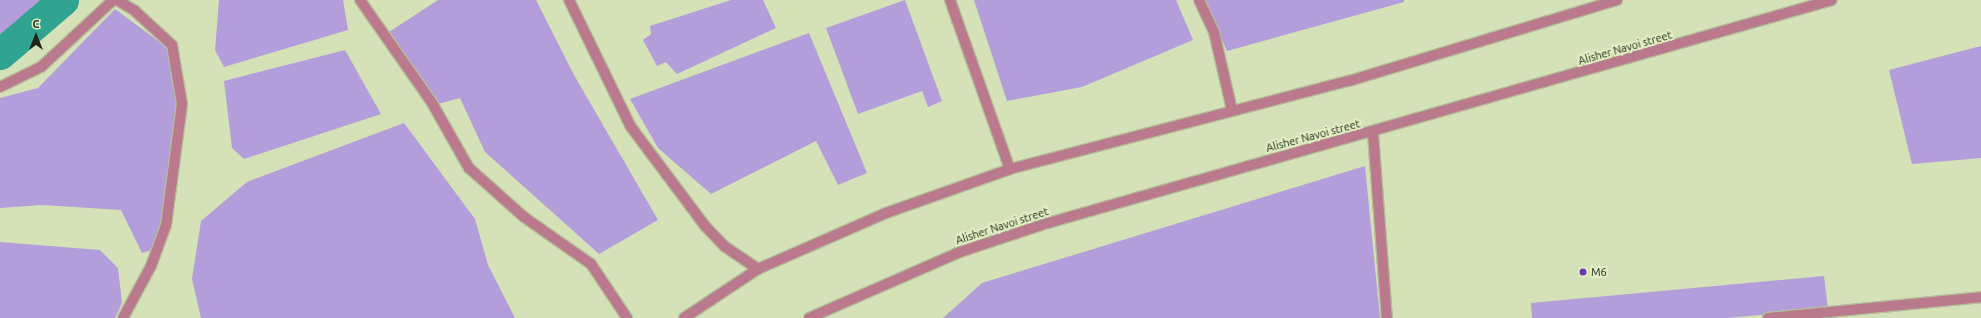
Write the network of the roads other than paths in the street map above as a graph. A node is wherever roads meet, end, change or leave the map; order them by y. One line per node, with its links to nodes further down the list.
1 (112, 0): 9 (street)
2 (117, 0): 15 (street)
3 (360, 0): 16 (street)
4 (569, 0): 13 (street)
5 (950, 0): 12 (street)
6 (1199, 0): 10 (street)
7 (1617, 0): 10 (street)
8 (1832, 0): 11 (street, Alisher Navoi street)
9 (0, 87)
10 (1232, 110): 12 (street)
11 (1373, 133): 18 (street, Alisher Navoi street); 19 (street)
12 (1010, 169): 13 (street)
13 (758, 269): 17 (street)
14 (1981, 297): 20 (street)
15 (123, 318)
16 (627, 318)
17 (684, 318)
18 (809, 318)
19 (1387, 318)
20 (1768, 318)

